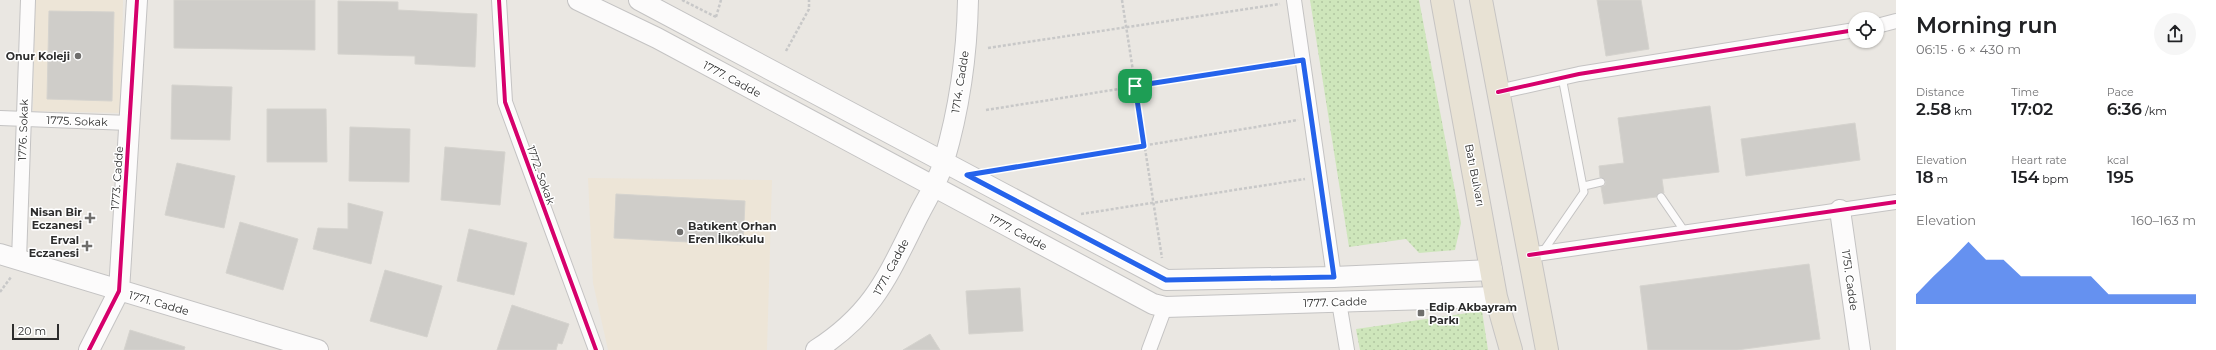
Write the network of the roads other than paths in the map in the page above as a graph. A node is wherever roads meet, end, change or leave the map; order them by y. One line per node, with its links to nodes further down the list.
1 (28, 0): 16 (street, 1776. Sokak)
2 (137, 0): 17 (main road, 1773. Cadde)
3 (499, 0): 37 (street, 1772. Sokak)
4 (578, 0): 20 (main road, 1777. Cadde)
5 (639, 0): 18 (main road)
6 (968, 0): 18 (main road, 1714. Cadde)
7 (1442, 0): 29 (main road, Batı Bulvarı)
8 (1481, 0): 14 (main road)
9 (1294, 1): 30 (street)
10 (1896, 21): 11 (street)
11 (1884, 24)
12 (1848, 31): 13 (street)
13 (1562, 77): 14 (street); 21 (lane)
14 (1498, 92): 27 (main road)
15 (0, 118): 16 (street, 1775. Sokak)
16 (24, 119): 17 (street, 1775. Sokak); 28 (street, 1776. Sokak)
17 (130, 123): 31 (main road, 1773. Cadde)
18 (944, 162): 20 (main road, 1714. Cadde); 30 (main road)
19 (1601, 182): 21 (lane)
20 (933, 186): 34 (main road, 1777. Cadde); 38 (main road, 1771. Cadde)
21 (1584, 186): 27 (lane)
22 (1661, 197): 25 (lane)
23 (1896, 202): 24 (street)
24 (1840, 210): 25 (street); 43 (main road, 1751. Cadde)
25 (1685, 232): 27 (street)
26 (0, 254): 28 (main road, 1771. Cadde)
27 (1535, 254): 42 (main road)
28 (19, 260): 31 (main road, 1771. Cadde)
29 (1492, 270): 30 (main road); 32 (main road, Batı Bulvarı)
30 (1334, 277)
31 (119, 292): 35 (main road, 1773. Cadde); 36 (main road, 1771. Cadde)
32 (1496, 297): 33 (main road, 1777. Cadde); 41 (main road, Batı Bulvarı)
33 (1340, 302): 34 (main road, 1777. Cadde); 40 (street)
34 (1165, 308): 39 (street)
35 (89, 350)
36 (318, 350)
37 (596, 350)
38 (816, 350)
39 (1149, 350)
40 (1347, 350)
41 (1510, 350)
42 (1547, 350)
43 (1860, 350)

